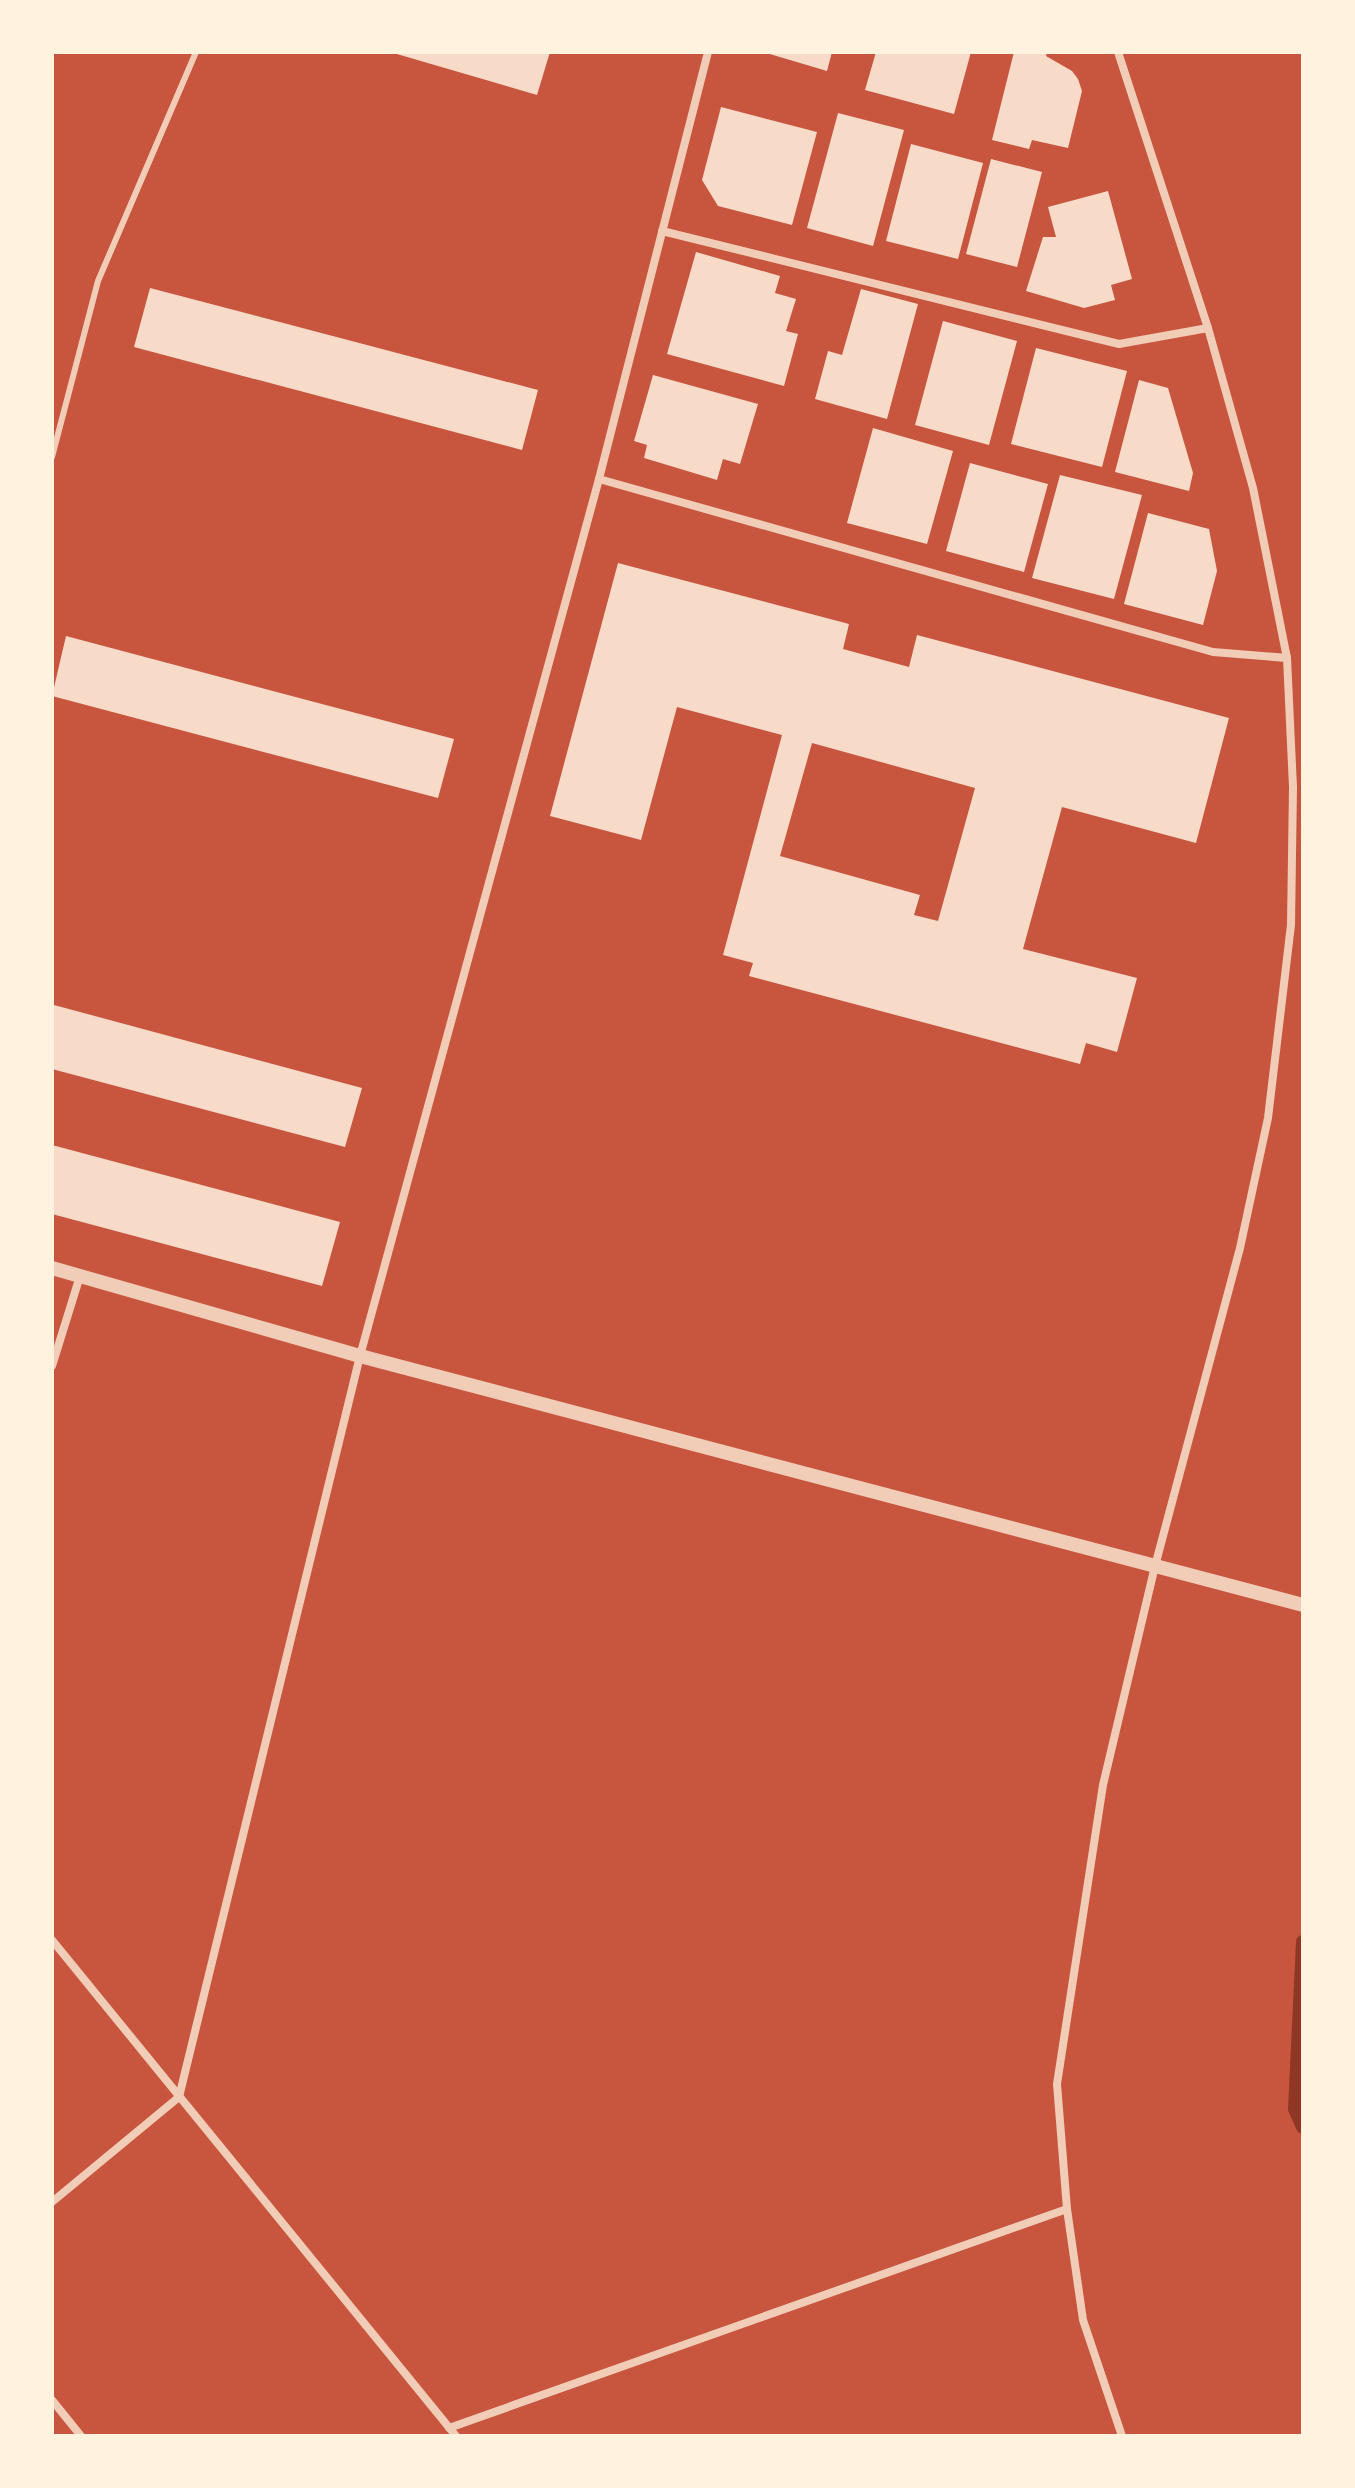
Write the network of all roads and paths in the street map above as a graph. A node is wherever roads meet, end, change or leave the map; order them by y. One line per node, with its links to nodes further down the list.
1 (196, 52): 6 (lane)
2 (708, 52): 4 (street)
3 (1118, 52): 5 (street)
4 (662, 231): 5 (street); 7 (street)
5 (1208, 328): 8 (street)
6 (52, 457)
7 (599, 479): 8 (street); 11 (street)
8 (1287, 658): 13 (street)
9 (52, 1268): 10 (street)
10 (80, 1276): 11 (street); 12 (street)
11 (360, 1356): 13 (street); 16 (street)
12 (52, 1366)
13 (1155, 1566): 14 (street); 18 (street)
14 (1303, 1605)
15 (52, 1940): 16 (street)
16 (179, 2097): 17 (street); 20 (street)
17 (52, 2202)
18 (1067, 2209): 20 (street); 23 (street)
19 (52, 2400): 21 (street)
20 (449, 2428): 22 (street)
21 (81, 2436)
22 (456, 2436)
23 (1122, 2436)

